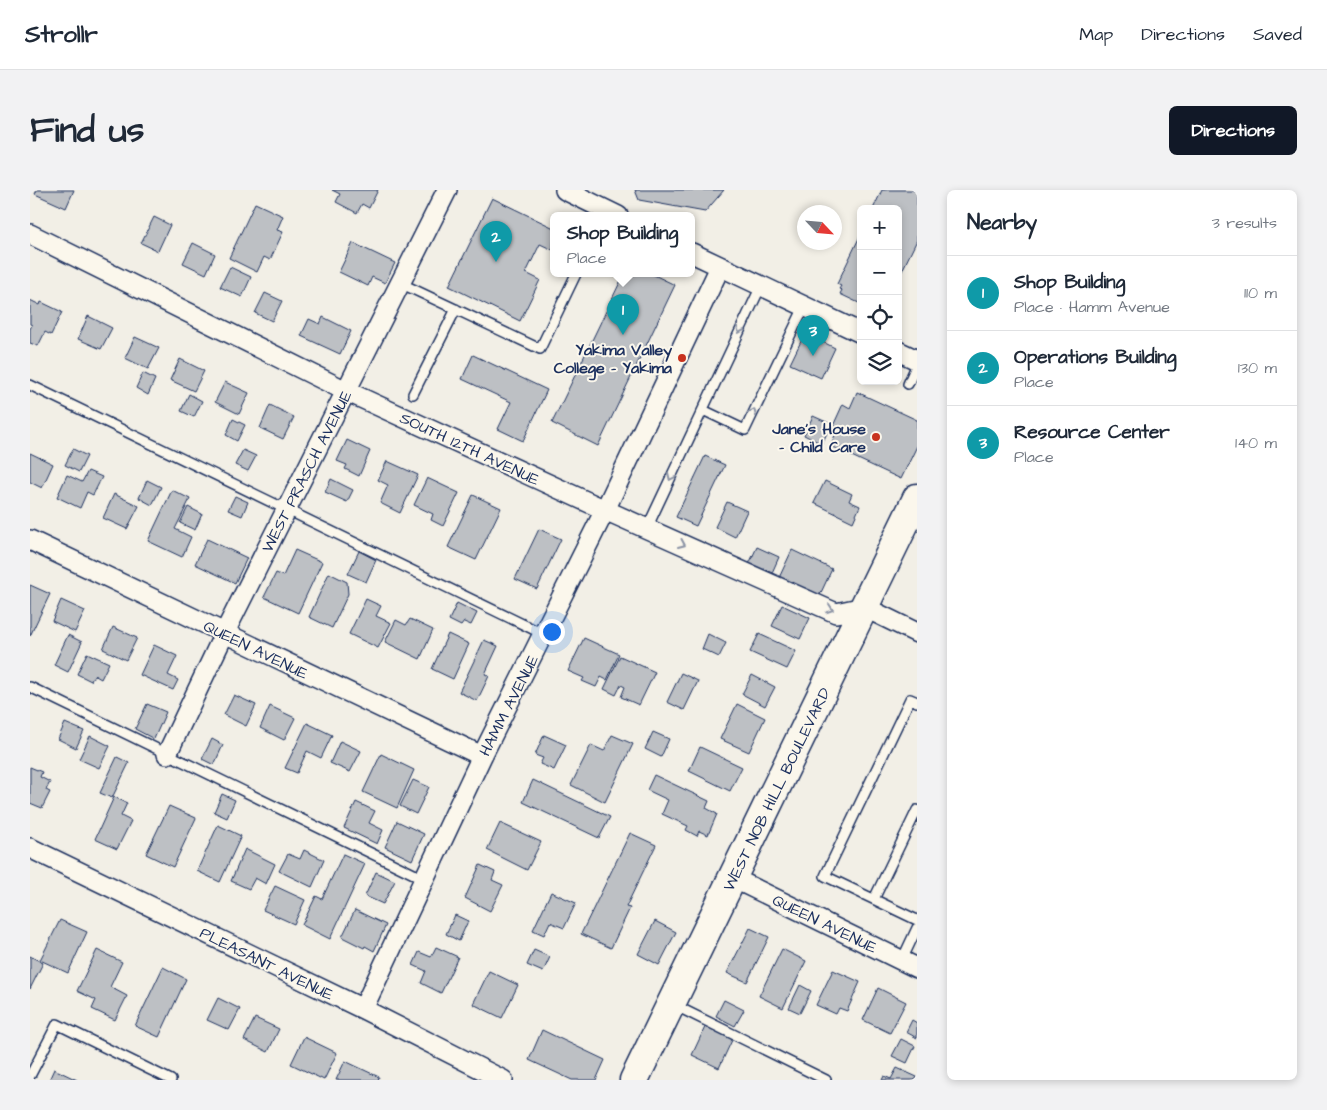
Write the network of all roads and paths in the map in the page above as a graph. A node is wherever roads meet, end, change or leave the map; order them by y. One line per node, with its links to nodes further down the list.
1 (447, 190): 8 (street, WEST PRASCH AVENUE)
2 (564, 190): 3 (street)
3 (605, 212)
4 (30, 234): 17 (street, SOUTH 12TH AVENUE)
5 (695, 254): 6 (street)
6 (720, 267): 9 (street); 22 (street, HAMM AVENUE)
7 (575, 277): 11 (lane)
8 (400, 283): 11 (lane); 17 (street, WEST PRASCH AVENUE)
9 (760, 286): 10 (street); 19 (lane, one-way to 19)
10 (804, 307): 12 (street); 19 (lane, one-way to 10)
11 (456, 309): 18 (lane)
12 (857, 332)
13 (902, 353): 14 (street)
14 (917, 362): 15 (lane)
15 (908, 384)
16 (30, 385): 21 (lane)
17 (346, 390): 21 (street, WEST PRASCH AVENUE); 22 (street, SOUTH 12TH AVENUE)
18 (414, 394)
19 (703, 410): 23 (lane, one-way to 23)
20 (917, 498): 25 (main road, WEST NOB HILL BOULEVARD)
21 (286, 510): 27 (street, WEST PRASCH AVENUE); 28 (lane)
22 (605, 510): 23 (street, SOUTH 12TH AVENUE); 28 (street, HAMM AVENUE)
23 (647, 528): 25 (street, SOUTH 12TH AVENUE, one-way to 25)
24 (30, 540): 27 (street, QUEEN AVENUE)
25 (864, 607): 26 (street); 35 (main road, WEST NOB HILL BOULEVARD)
26 (917, 633)
27 (224, 634): 31 (street, WEST PRASCH AVENUE); 32 (street, QUEEN AVENUE)
28 (543, 634): 32 (street, HAMM AVENUE)
29 (30, 687): 31 (lane)
30 (917, 702): 37 (lane)
31 (167, 754): 36 (lane)
32 (482, 756): 36 (street, HAMM AVENUE)
33 (917, 810): 37 (lane)
34 (30, 848): 42 (street, PLEASANT AVENUE)
35 (733, 878): 40 (street, QUEEN AVENUE); 41 (main road, WEST NOB HILL BOULEVARD)
36 (424, 879): 42 (street, HAMM AVENUE)
37 (874, 899): 38 (lane)
38 (917, 920)
39 (917, 928): 40 (lane)
40 (909, 964)
41 (672, 1003): 46 (main road, WEST NOB HILL BOULEVARD); 47 (lane)
42 (363, 1009): 45 (street, PLEASANT AVENUE)
43 (30, 1076): 44 (lane)
44 (171, 1080)
45 (503, 1080)
46 (634, 1080)
47 (826, 1080)

